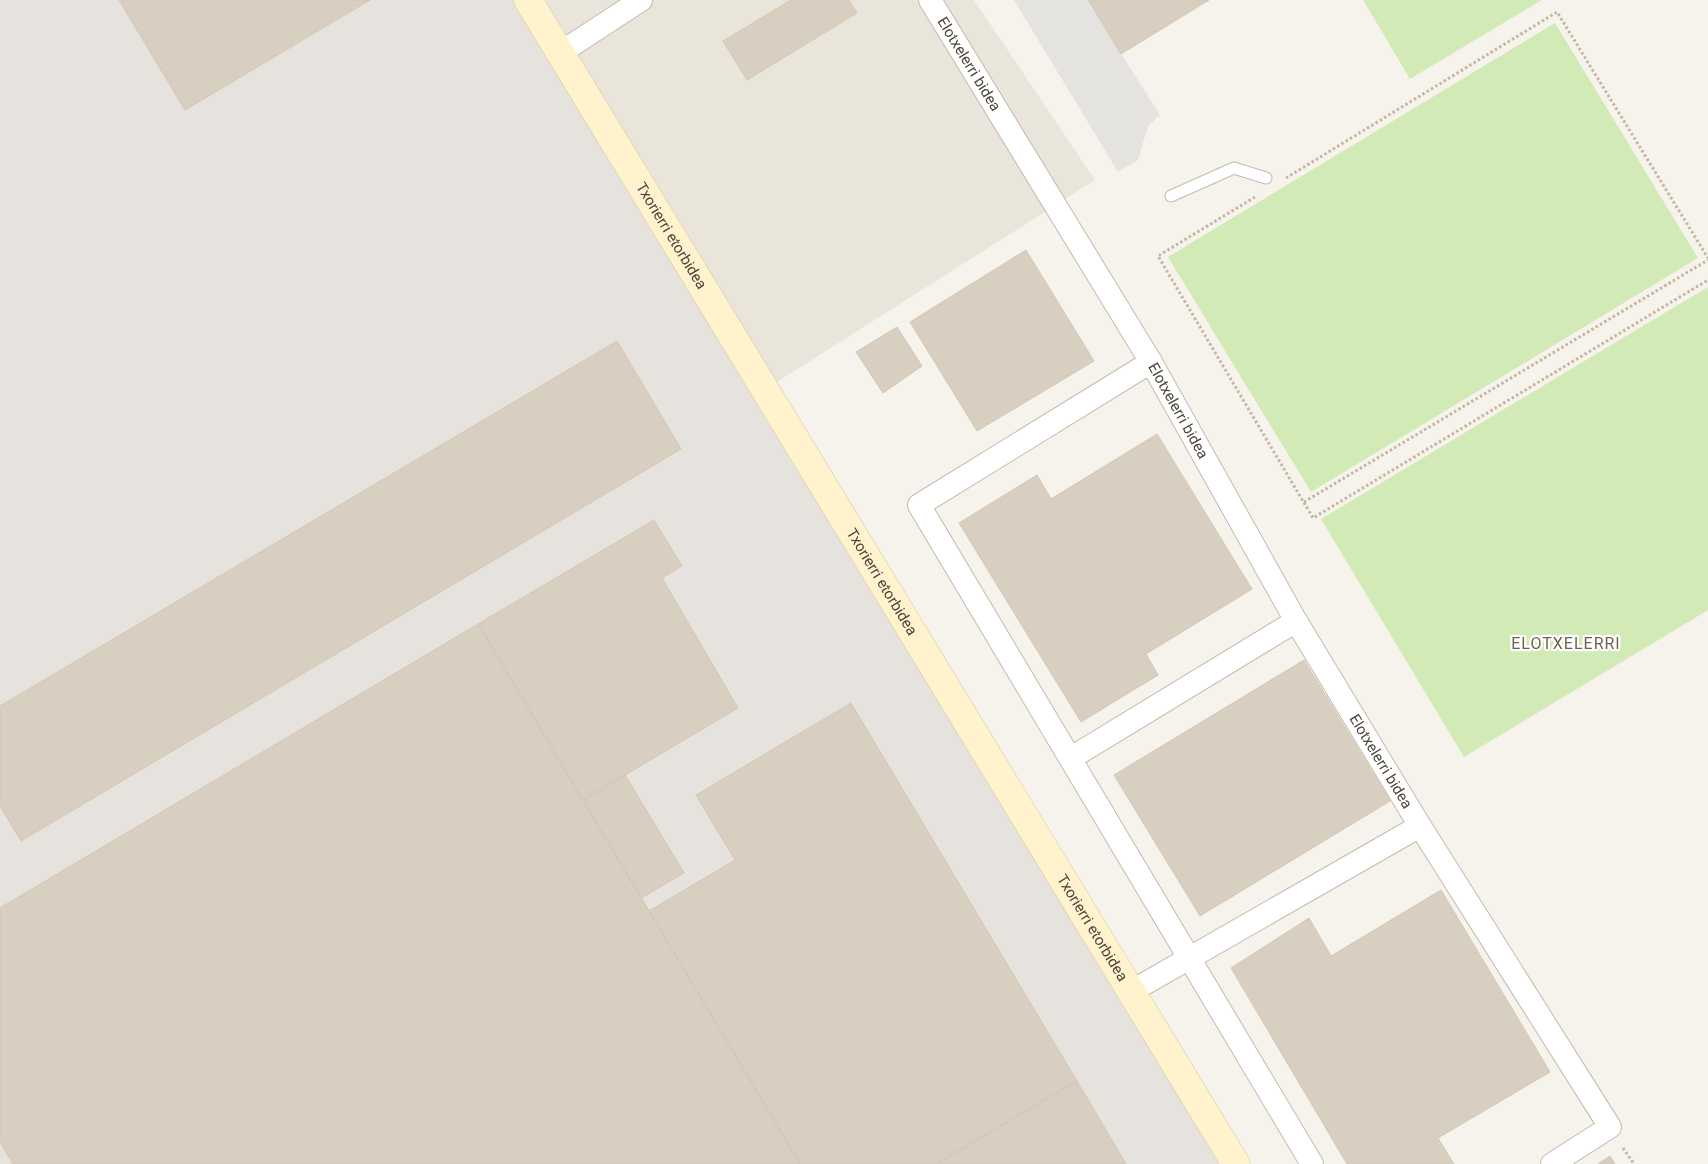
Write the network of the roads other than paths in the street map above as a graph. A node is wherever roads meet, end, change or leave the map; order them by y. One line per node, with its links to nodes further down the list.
1 (528, 0): 4 (street, Txorierri etorbidea)
2 (641, 0): 4 (street)
3 (930, 0): 7 (street, Elotxelerri bidea)
4 (560, 53): 12 (street, Txorierri etorbidea)
5 (1266, 178): 6 (lane)
6 (1171, 196)
7 (1151, 362): 8 (street, Elotxelerri bidea); 9 (street)
8 (1296, 621): 9 (street); 10 (street, Elotxelerri bidea)
9 (1070, 758): 11 (street)
10 (1420, 826): 11 (street); 15 (street, Elotxelerri bidea)
11 (1189, 956): 12 (street); 14 (street)
12 (1132, 991): 13 (street, Txorierri etorbidea)
13 (1236, 1164)
14 (1312, 1164)
15 (1552, 1164)

